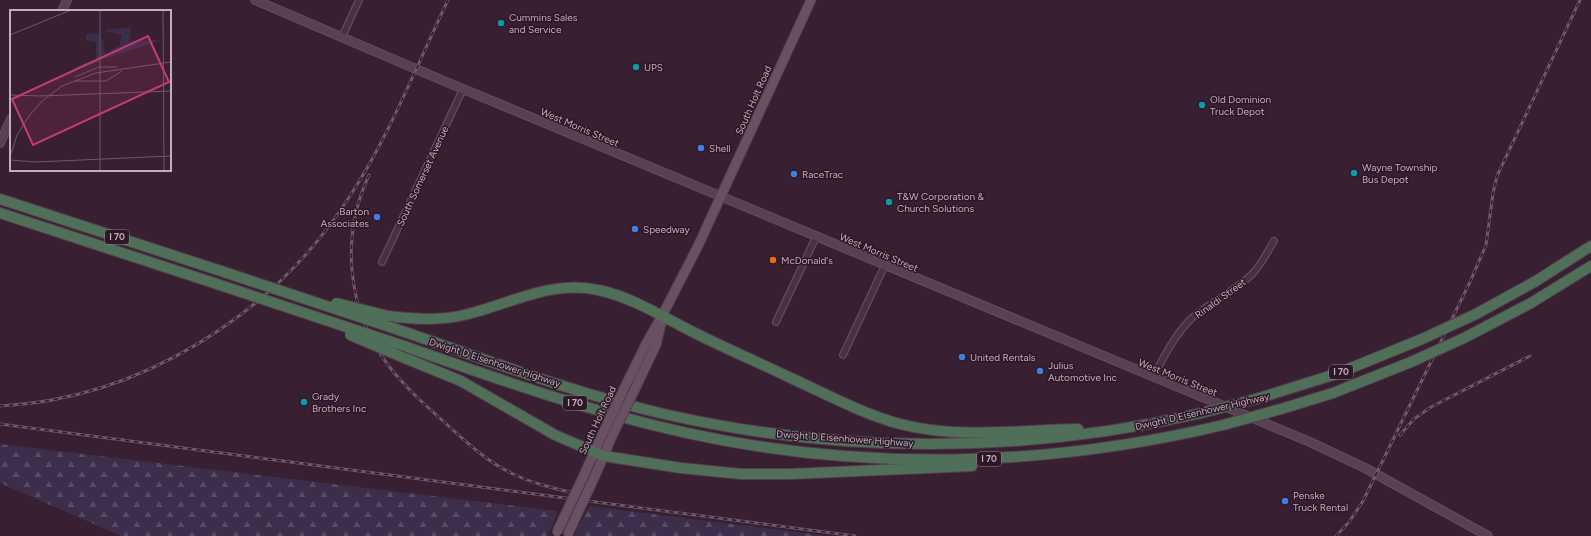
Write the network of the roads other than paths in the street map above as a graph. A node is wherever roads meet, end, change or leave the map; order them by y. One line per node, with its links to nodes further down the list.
1 (67, 0): 5 (main road)
2 (255, 0): 6 (main road, West Morris Street)
3 (359, 0): 6 (street)
4 (811, 0): 10 (main road, South Holt Road)
5 (62, 10)
6 (342, 37): 7 (main road, West Morris Street)
7 (463, 89): 10 (main road, West Morris Street); 16 (street, South Somerset Avenue)
8 (10, 121): 9 (main road)
9 (0, 143)
10 (721, 197): 13 (main road, West Morris Street); 21 (main road, South Holt Road)
11 (4, 200): 19 (highway, Dwight D Eisenhower Highway / I 70, bridge)
12 (1, 214): 20 (highway, Dwight D Eisenhower Highway / I 70, bridge)
13 (816, 237): 17 (main road, West Morris Street); 22 (street)
14 (1274, 241): 24 (street, Rinaldi Street)
15 (1591, 246): 25 (highway, Dwight D Eisenhower Highway / I 70, bridge)
16 (382, 262)
17 (884, 266): 23 (street); 24 (main road, West Morris Street)
18 (1591, 266): 28 (highway, Dwight D Eisenhower Highway / I 70, bridge)
19 (280, 290): 21 (highway, bridge); 25 (highway, Dwight D Eisenhower Highway / I 70, bridge)
20 (280, 305): 26 (highway, bridge); 28 (highway, Dwight D Eisenhower Highway / I 70, bridge)
21 (662, 316): 25 (highway); 26 (main road, South Holt Road, bridge); 27 (main road, South Holt Road, bridge)
22 (776, 322)
23 (843, 355)
24 (1153, 377): 31 (main road, West Morris Street)
25 (1126, 428)
26 (594, 453): 27 (highway); 29 (main road, South Holt Road, bridge)
27 (604, 456): 28 (highway); 30 (main road, South Holt Road, bridge)
28 (1035, 456)
29 (557, 534)
30 (567, 535)
31 (1488, 536)

